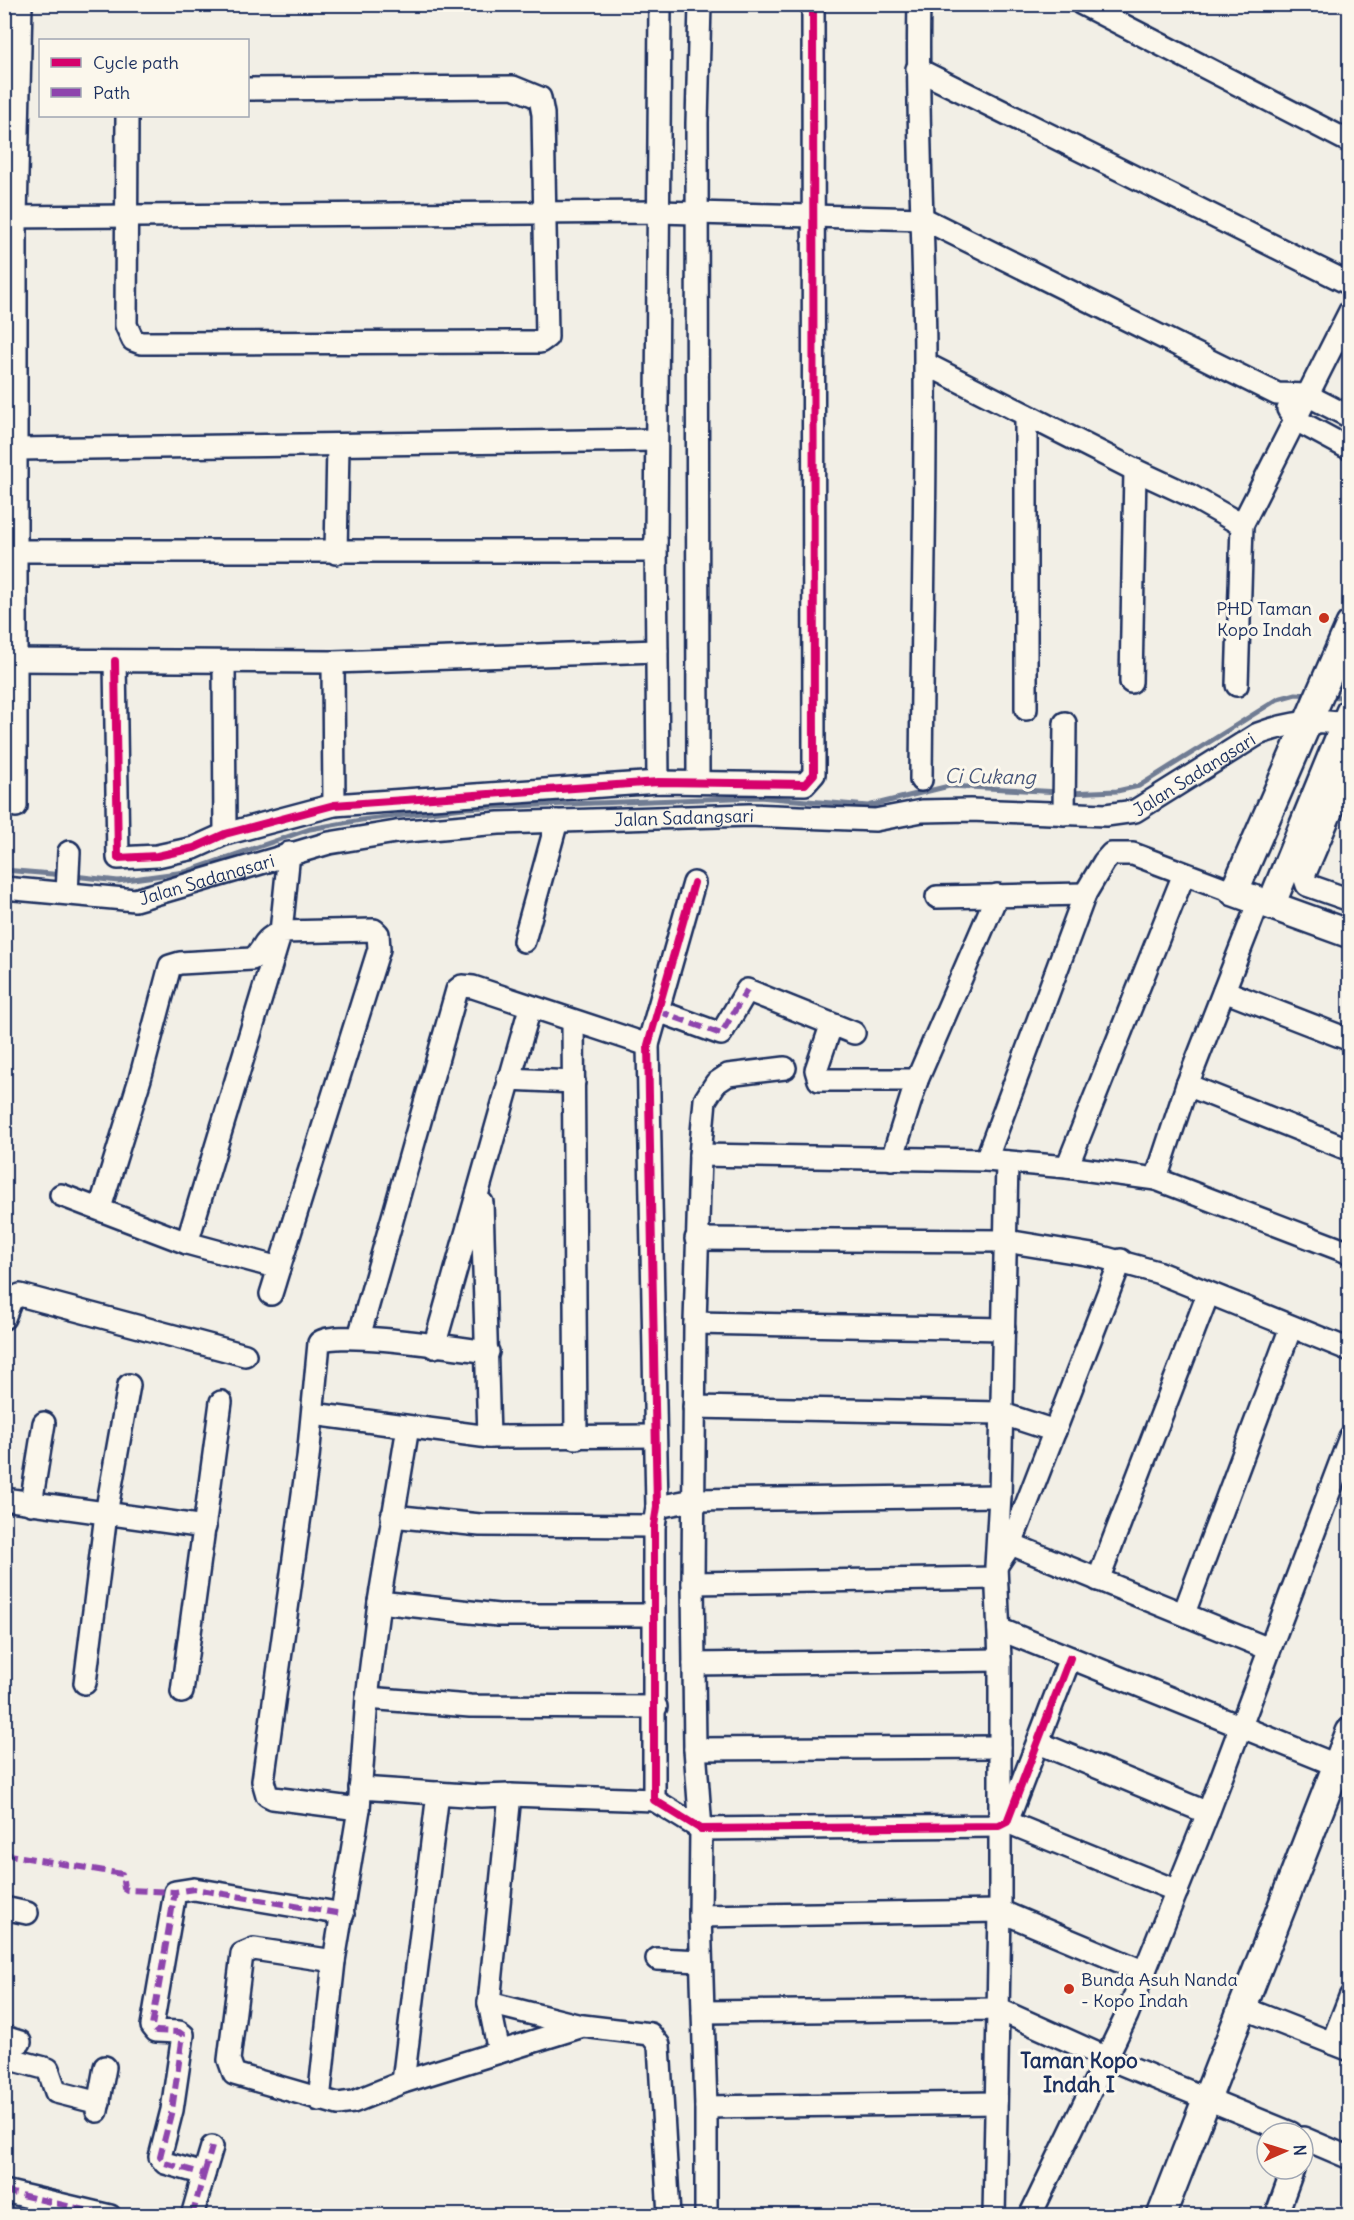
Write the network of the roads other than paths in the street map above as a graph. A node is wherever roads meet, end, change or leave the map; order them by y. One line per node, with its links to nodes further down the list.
1 (21, 4): 15 (street)
2 (660, 4): 11 (street)
3 (700, 4): 13 (street)
4 (813, 4): 16 (street)
5 (919, 4): 7 (street)
6 (1082, 4): 10 (street)
7 (917, 69): 17 (street); 18 (street)
8 (249, 89): 12 (street)
9 (127, 117): 14 (street)
10 (1350, 142)
11 (658, 212): 12 (street); 13 (street); 26 (street)
12 (545, 213): 14 (street); 14 (street)
13 (698, 213): 16 (street); 49 (street)
14 (128, 216): 15 (street)
15 (10, 217): 28 (street)
16 (814, 219): 17 (street); 49 (street)
17 (924, 219): 20 (street); 21 (street)
18 (1350, 284)
19 (1350, 310): 22 (street)
20 (926, 364): 23 (street); 48 (street)
21 (1277, 394): 22 (street); 25 (street)
22 (1307, 395): 24 (street); 25 (street)
23 (1026, 416): 30 (street); 43 (street)
24 (1350, 417)
25 (1296, 420): 29 (street); 31 (street)
26 (656, 440): 27 (street); 32 (street)
27 (338, 446): 28 (street); 34 (street)
28 (17, 449): 33 (street)
29 (1350, 449)
30 (1135, 470): 31 (street); 41 (street)
31 (1242, 525): 42 (street)
32 (656, 541): 34 (street); 36 (street)
33 (16, 551): 34 (street); 37 (street)
34 (336, 553)
35 (1350, 625): 44 (main road)
36 (657, 651): 40 (street); 50 (street)
37 (11, 660): 38 (street); 52 (street)
38 (115, 661): 39 (street); 55 (street)
39 (224, 662): 40 (street); 55 (street)
40 (333, 662): 51 (street)
41 (1131, 682)
42 (1237, 685)
43 (1026, 709)
44 (1311, 716): 45 (street, Jalan Sadangsari); 53 (street, Jalan Sadangsari); 63 (main road)
45 (1348, 721): 63 (main road)
46 (1065, 723): 53 (street)
47 (1350, 768): 64 (street)
48 (921, 780)
49 (698, 781): 50 (street)
50 (658, 782): 51 (street)
51 (334, 805): 55 (street)
52 (16, 806)
53 (1064, 807): 54 (street, Jalan Sadangsari)
54 (557, 821): 56 (street, Jalan Sadangsari); 67 (street)
55 (225, 834)
56 (289, 853): 59 (street, Jalan Sadangsari); 65 (street)
57 (1184, 874): 60 (street); 63 (street); 86 (street)
58 (694, 883): 70 (street)
59 (4, 888)
60 (1085, 894): 61 (street); 84 (street)
61 (997, 895): 62 (street); 78 (street)
62 (938, 897)
63 (1255, 899): 66 (main road); 68 (street)
64 (1350, 900)
65 (281, 932): 90 (street); 93 (street); 96 (street)
66 (1350, 934)
67 (524, 941)
68 (1224, 991): 74 (street); 80 (street)
69 (530, 1008): 71 (street); 77 (street); 103 (street)
70 (658, 1011): 72 (street); 75 (street)
71 (573, 1021): 75 (street); 79 (street)
72 (831, 1026): 73 (street); 78 (street)
73 (854, 1033)
74 (1350, 1040)
75 (648, 1046): 116 (street)
76 (785, 1068): 82 (street)
77 (508, 1079): 79 (street); 88 (street)
78 (917, 1080): 83 (street)
79 (574, 1082): 118 (street)
80 (1188, 1085): 81 (street); 87 (street)
81 (1350, 1150)
82 (700, 1155): 83 (street); 91 (street)
83 (892, 1159): 84 (street)
84 (986, 1160): 85 (street)
85 (1007, 1162): 86 (street); 92 (street)
86 (1067, 1167): 87 (street)
87 (1156, 1179): 94 (street)
88 (481, 1183): 104 (street); 106 (street)
89 (61, 1195): 90 (street)
90 (100, 1208): 93 (street)
91 (696, 1239): 92 (street); 100 (street)
92 (1006, 1241): 95 (street); 102 (street)
93 (187, 1243): 96 (street)
94 (1350, 1253)
95 (1121, 1260): 98 (street); 115 (street)
96 (279, 1268): 97 (street)
97 (272, 1294)
98 (1208, 1294): 101 (street); 130 (street)
99 (4, 1318): 107 (street)
100 (695, 1323): 102 (street); 110 (street)
101 (1292, 1327): 105 (street); 133 (street)
102 (1004, 1329): 111 (street)
103 (359, 1336): 104 (street); 112 (street)
104 (434, 1347): 106 (street)
105 (1350, 1350)
106 (488, 1352): 117 (street)
107 (245, 1355)
108 (129, 1385): 124 (street)
109 (221, 1402): 127 (street)
110 (694, 1407): 111 (street); 122 (street)
111 (1000, 1413): 115 (street); 120 (street)
112 (313, 1414): 114 (street); 154 (street)
113 (44, 1423): 123 (street)
114 (408, 1427): 117 (street); 125 (street)
115 (1054, 1431): 128 (street)
116 (655, 1436): 118 (street); 126 (street)
117 (489, 1437): 118 (street)
118 (576, 1437)
119 (1350, 1437): 136 (street)
120 (1000, 1497): 122 (street); 129 (street)
121 (4, 1499): 123 (street)
122 (694, 1500): 126 (street); 131 (street)
123 (31, 1503): 124 (street)
124 (106, 1514): 127 (street); 140 (street)
125 (392, 1516): 126 (street); 132 (street)
126 (656, 1516): 134 (street)
127 (205, 1527): 141 (street)
128 (1011, 1544): 129 (street); 130 (street)
129 (996, 1572): 131 (street); 135 (street)
130 (1098, 1580): 133 (street)
131 (693, 1583): 139 (street)
132 (379, 1602): 134 (street); 142 (street)
133 (1184, 1613): 136 (street)
134 (654, 1615): 143 (street)
135 (999, 1629): 137 (street); 138 (street)
136 (1269, 1649): 144 (street)
137 (1070, 1658): 144 (street); 146 (street)
138 (1000, 1660): 139 (street); 147 (street)
139 (694, 1664): 148 (street)
140 (85, 1683)
141 (182, 1692)
142 (367, 1698): 143 (street); 150 (street)
143 (656, 1707): 153 (street)
144 (1240, 1727): 149 (street); 155 (street)
145 (1350, 1732): 149 (main road)
146 (1039, 1743): 155 (street); 156 (street)
147 (1000, 1747): 148 (street); 156 (street)
148 (695, 1749): 157 (street)
149 (1336, 1765): 170 (main road)
150 (360, 1788): 151 (street); 154 (street)
151 (438, 1792): 152 (street); 179 (street)
152 (510, 1794): 153 (street); 169 (street)
153 (654, 1800): 157 (street)
154 (359, 1809): 162 (street)
155 (1208, 1813): 158 (street)
156 (1003, 1824): 157 (street); 158 (street); 160 (street)
157 (701, 1829): 163 (street)
158 (1178, 1891): 167 (street)
159 (4, 1908): 161 (street)
160 (1000, 1911): 163 (street); 167 (street); 171 (street)
161 (27, 1913)
162 (343, 1914): 166 (street); 188 (street)
163 (700, 1916): 165 (street)
164 (657, 1959): 165 (street)
165 (701, 1960): 172 (street)
166 (334, 1961): 181 (street); 181 (street)
167 (1145, 1972): 177 (street)
168 (1350, 1997): 175 (street)
169 (489, 2003): 173 (street); 176 (street)
170 (1244, 2008): 175 (street); 180 (main road)
171 (998, 2009): 172 (street); 177 (street); 182 (street)
172 (703, 2012): 183 (street)
173 (583, 2026): 176 (street); 193 (street)
174 (10, 2044): 178 (street)
175 (1341, 2047)
176 (499, 2052): 179 (street)
177 (1107, 2058): 180 (street); 196 (street)
178 (105, 2067)
179 (403, 2082): 181 (street)
180 (1205, 2098): 184 (street); 197 (main road)
181 (319, 2100)
182 (996, 2103): 183 (street); 195 (street)
183 (706, 2107): 194 (street)
184 (1261, 2121)
185 (1315, 2143): 187 (street)
186 (212, 2147): 188 (street)
187 (1350, 2158)
188 (204, 2174): 192 (street)
189 (1289, 2181): 198 (street)
190 (4, 2191): 191 (street)
191 (107, 2215)
192 (192, 2216)
193 (669, 2216)
194 (706, 2216)
195 (994, 2216)
196 (1030, 2216)
197 (1161, 2216)
198 (1276, 2216)

